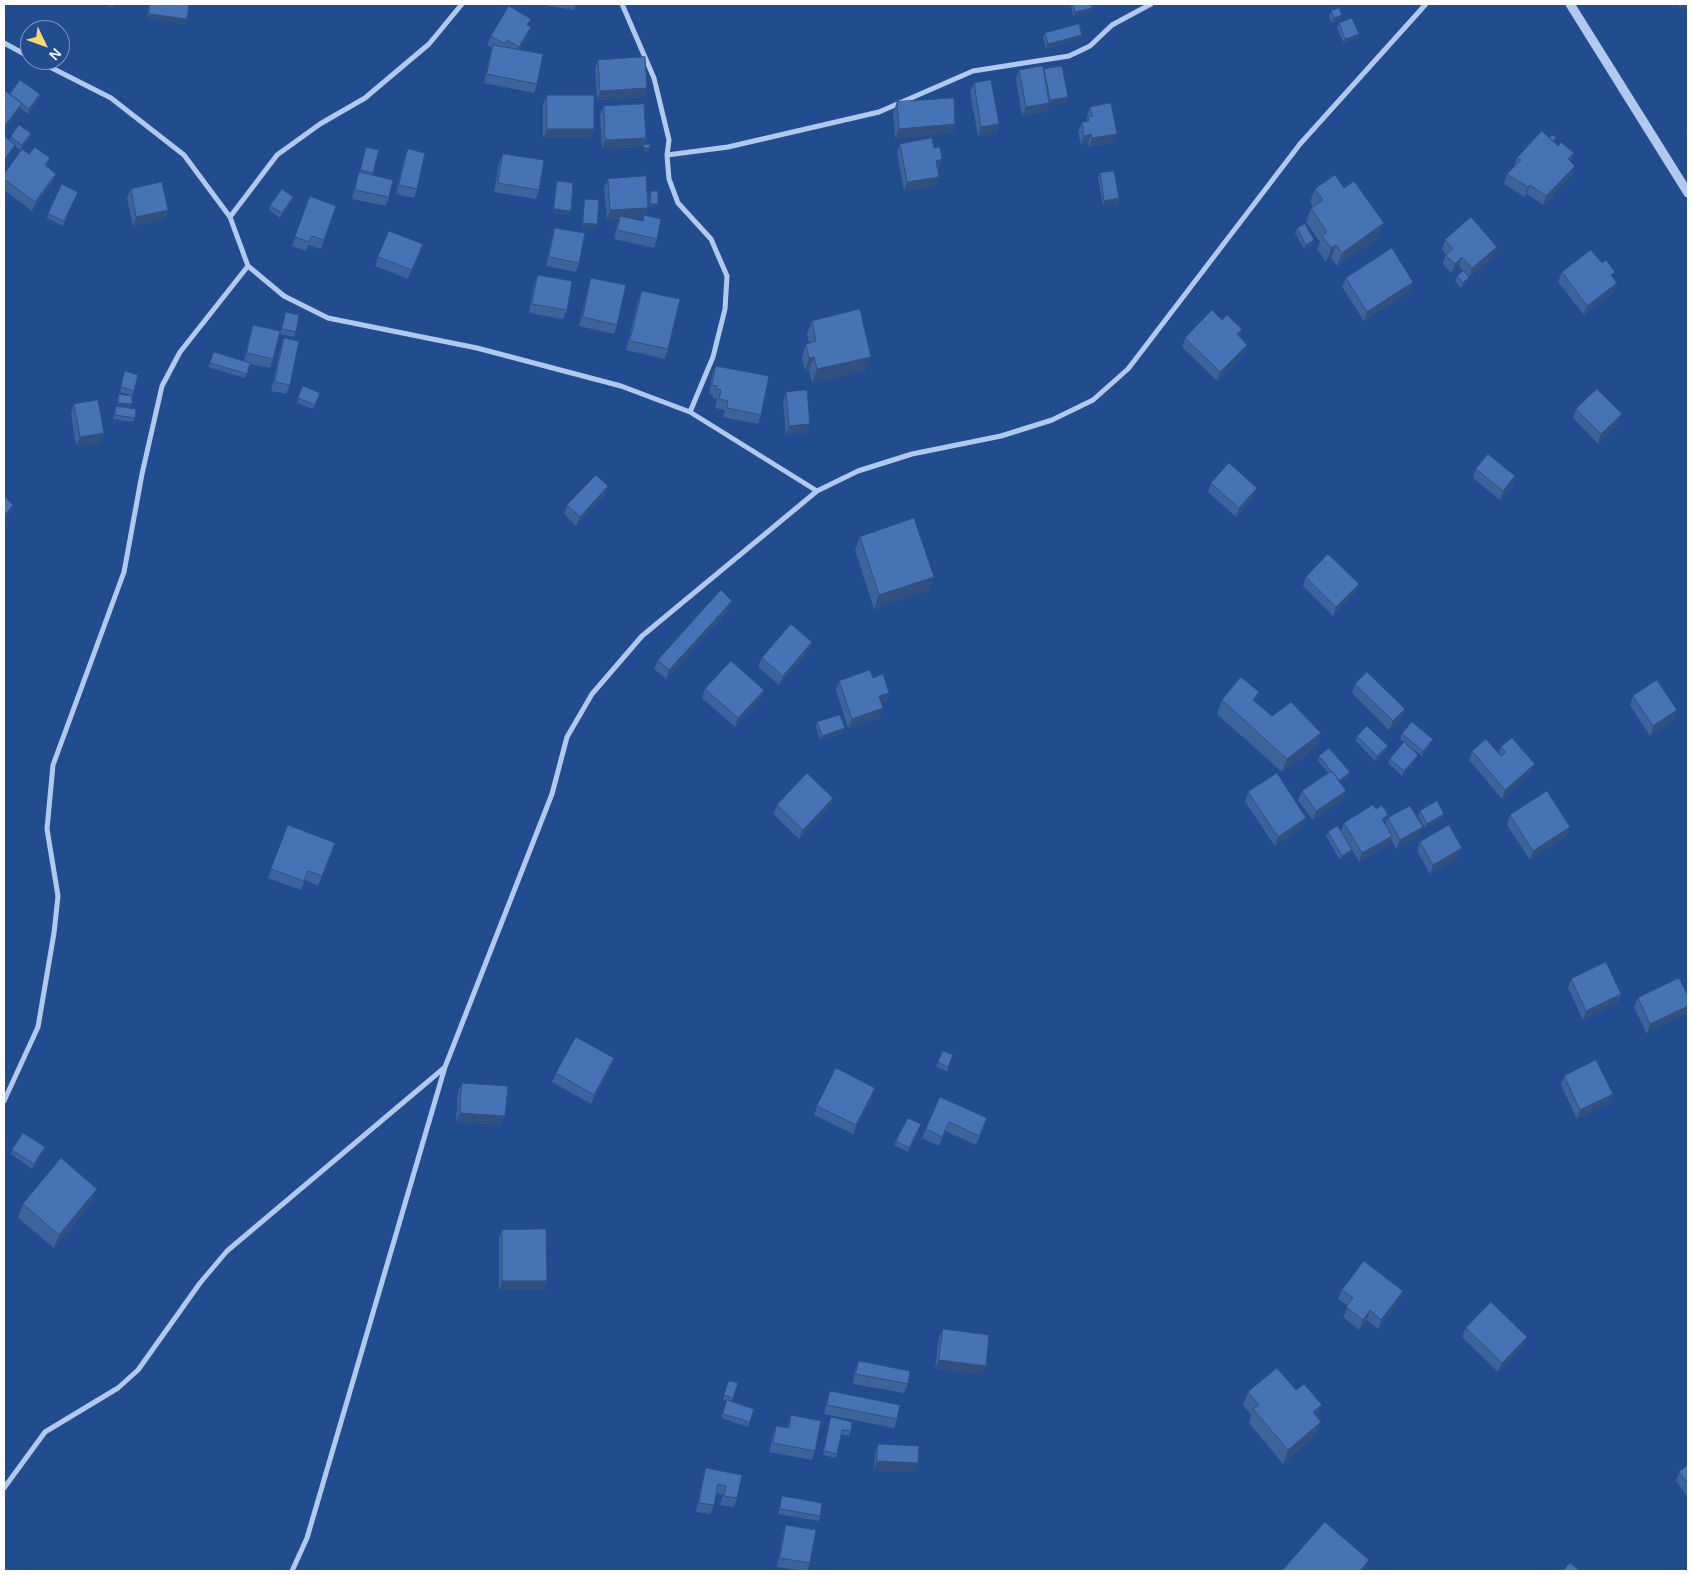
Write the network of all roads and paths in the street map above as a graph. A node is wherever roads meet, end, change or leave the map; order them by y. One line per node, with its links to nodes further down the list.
1 (462, 4): 11 (street)
2 (622, 4): 9 (street)
3 (1151, 4): 9 (street)
4 (1426, 4): 14 (street)
5 (1570, 4): 10 (street)
6 (4, 44): 7 (street)
7 (20, 52)
8 (56, 70): 11 (street)
9 (667, 155): 13 (street)
10 (1688, 193)
11 (230, 217): 12 (street)
12 (248, 266): 13 (street); 16 (street)
13 (690, 412): 14 (street)
14 (817, 491): 15 (street)
15 (445, 1067): 17 (street); 18 (street)
16 (4, 1101)
17 (4, 1488)
18 (292, 1571)

